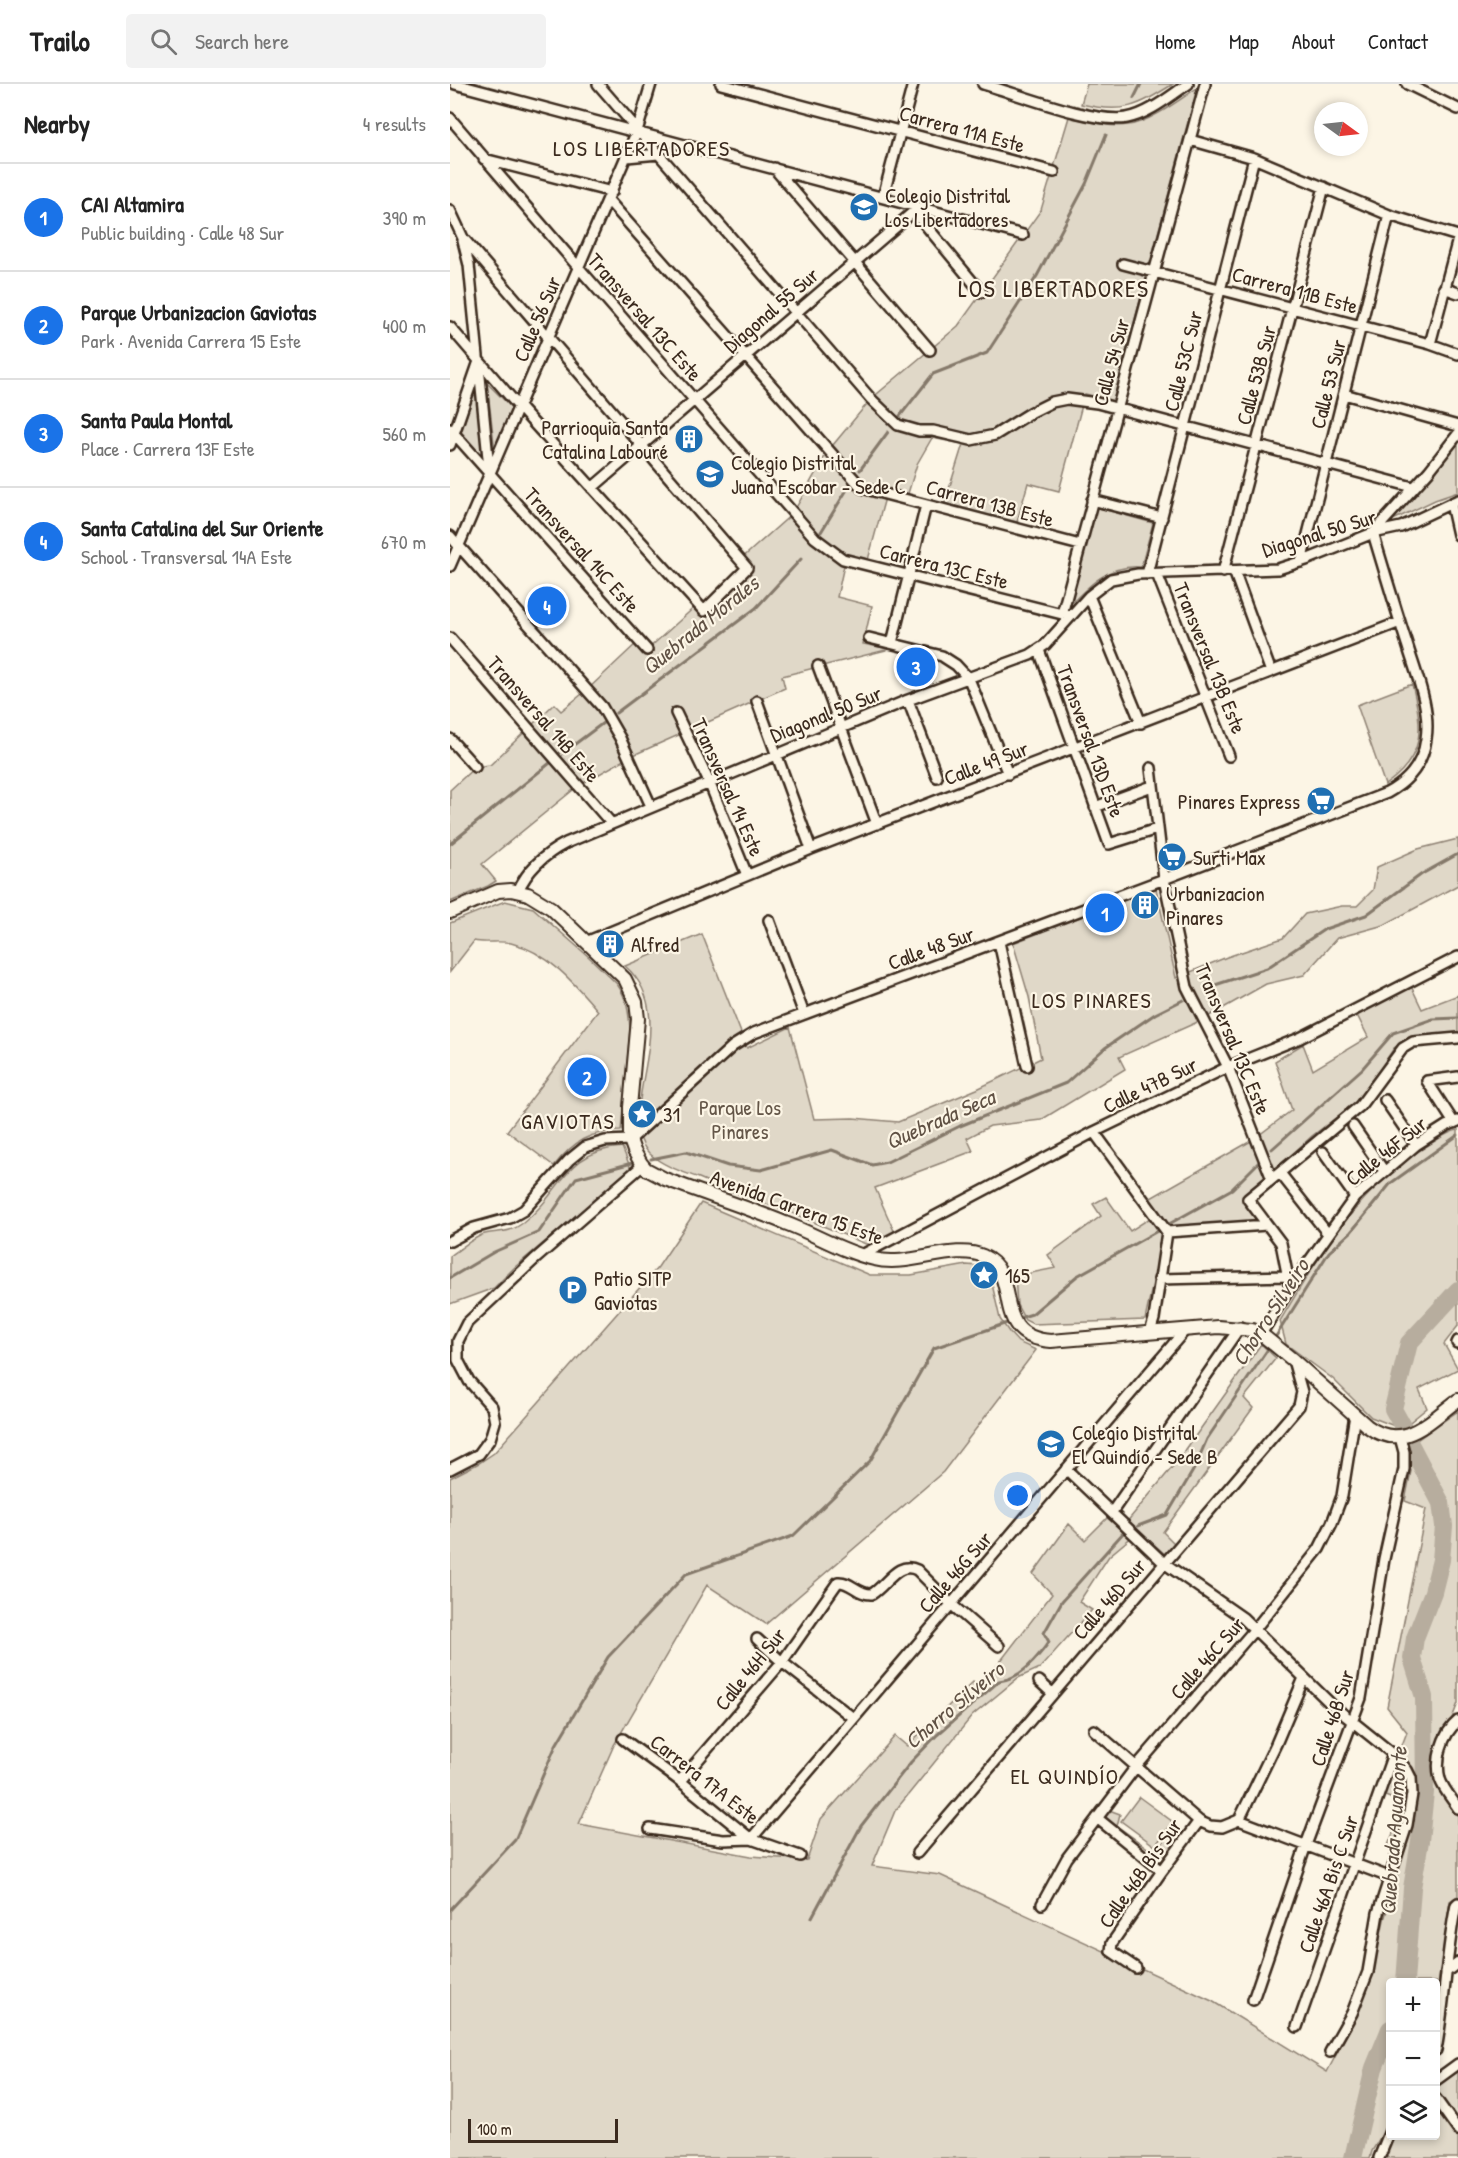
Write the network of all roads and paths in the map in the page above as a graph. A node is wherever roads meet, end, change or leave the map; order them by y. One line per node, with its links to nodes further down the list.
1 (455, 84): 12 (street)
2 (598, 84): 12 (street)
3 (651, 84): 12 (street, Calle 56 Sur)
4 (721, 84): 13 (street, Carrera 11A Este)
5 (913, 84): 13 (street)
6 (983, 84): 7 (street)
7 (1188, 84)
8 (1204, 84): 14 (street, Calle 54 Sur)
9 (1407, 84): 10 (street)
10 (1458, 109)
11 (450, 118): 18 (street, Transversal 13C Este)
12 (638, 131): 15 (street); 16 (street, Calle 56 Sur); 19 (street)
13 (901, 132): 20 (street, Carrera 11A Este); 23 (street)
14 (1190, 140): 17 (street); 33 (street, Calle 54 Sur)
15 (658, 154): 16 (street); 39 (street)
16 (627, 156): 22 (street, Calle 56 Sur)
17 (1254, 158): 21 (street); 35 (street, Calle 53C Sur)
18 (484, 159): 22 (street); 32 (street, Transversal 13C Este)
19 (774, 168): 23 (street); 30 (street)
20 (1054, 172)
21 (1324, 187): 26 (street); 38 (street, Calle 53B Sur)
22 (610, 196): 32 (street, Calle 56 Sur); 46 (street)
23 (883, 197): 24 (street)
24 (917, 209): 27 (street); 30 (street, Diagonal 55 Sur); 36 (street)
25 (450, 210): 29 (street)
26 (1389, 215): 28 (street); 40 (street, Calle 53 Sur)
27 (1023, 235)
28 (1458, 237): 34 (street)
29 (463, 238): 42 (street); 47 (street)
30 (855, 262): 39 (street, Diagonal 55 Sur); 44 (street)
31 (1123, 264): 33 (street, Carrera 11B Este)
32 (579, 268): 42 (street, Calle 56 Sur); 49 (street, Transversal 13C Este)
33 (1154, 272): 35 (street, Carrera 11B Este); 51 (street, Calle 54 Sur)
34 (1444, 288): 37 (street); 43 (street)
35 (1221, 289): 38 (street, Carrera 11B Este); 52 (street, Calle 53C Sur)
36 (981, 292)
37 (1458, 293)
38 (1292, 308): 40 (street, Carrera 11B Este); 56 (street, Calle 53B Sur)
39 (796, 313): 46 (street, Diagonal 55 Sur); 51 (street)
40 (1361, 326): 43 (street, Carrera 11B Este); 48 (street, Calle 53 Sur)
41 (450, 327): 47 (street)
42 (548, 338): 50 (street, Calle 56 Sur); 58 (street)
43 (1430, 344): 45 (street, Carrera 11B Este)
44 (930, 350)
45 (1458, 354)
46 (745, 356): 49 (street, Diagonal 55 Sur); 65 (street, Carrera 13B Este)
47 (479, 361): 50 (street); 54 (street); 60 (street)
48 (1344, 394): 53 (street); 59 (street, Calle 53 Sur)
49 (694, 400): 58 (street, Diagonal 55 Sur); 70 (street, Transversal 13C Este)
50 (519, 407): 60 (street, Calle 56 Sur); 62 (street)
51 (1117, 407): 52 (street); 63 (street, Calle 54 Sur)
52 (1186, 425): 56 (street); 66 (street, Calle 53C Sur)
53 (1458, 426)
54 (452, 432): 57 (street); 60 (street)
55 (1458, 434): 61 (street)
56 (1256, 444): 59 (street); 76 (street, Calle 53B Sur)
57 (450, 445)
58 (641, 446): 62 (street, Diagonal 55 Sur); 62 (street)
59 (1326, 463): 61 (street); 73 (street, Calle 53 Sur)
60 (489, 474): 72 (street, Calle 56 Sur); 85 (street, Transversal 14C Este)
61 (1413, 487): 67 (street)
62 (592, 488)
63 (1092, 500): 66 (street); 71 (street, Calle 54 Sur)
64 (1455, 502): 67 (street, Diagonal 50 Sur); 69 (street)
65 (926, 505): 71 (street, Carrera 13B Este); 78 (street)
66 (1162, 518): 77 (street, Calle 53C Sur)
67 (1373, 533): 73 (street, Diagonal 50 Sur); 81 (street, Calle 48 Sur)
68 (450, 536): 72 (street)
69 (1458, 536)
70 (815, 538): 78 (street, Carrera 13C Este)
71 (1080, 545): 80 (street, Calle 54 Sur)
72 (459, 546): 74 (street, Calle 56 Sur); 106 (street)
73 (1301, 562): 75 (street, Diagonal 50 Sur)
74 (450, 566)
75 (1234, 571): 76 (street, Diagonal 50 Sur); 88 (street)
76 (1223, 572): 77 (street, Diagonal 50 Sur)
77 (1152, 574): 79 (street, Diagonal 50 Sur); 90 (street, Transversal 13B Este)
78 (910, 576): 80 (street, Carrera 13C Este); 84 (street)
79 (1089, 596): 80 (street, Diagonal 50 Sur); 94 (street)
80 (1066, 615): 86 (street, Diagonal 50 Sur)
81 (1400, 622): 88 (street, Calle 49 Sur); 113 (street, Calle 48 Sur)
82 (450, 638): 108 (street, Transversal 14B Este)
83 (869, 638): 84 (street)
84 (892, 643): 89 (street)
85 (647, 650)
86 (1039, 650): 89 (street, Diagonal 50 Sur); 97 (street, Transversal 13D Este)
87 (818, 666): 95 (street)
88 (1271, 672): 90 (street, Calle 49 Sur)
89 (969, 679): 91 (street, Diagonal 50 Sur); 102 (street)
90 (1206, 698): 94 (street, Calle 49 Sur); 99 (street, Transversal 13B Este)
91 (908, 700): 95 (street, Diagonal 50 Sur); 103 (street)
92 (757, 701): 98 (street)
93 (676, 714): 104 (street, Transversal 14 Este)
94 (1141, 723): 97 (street, Calle 49 Sur)
95 (841, 728): 98 (street, Diagonal 50 Sur); 109 (street)
96 (450, 739): 100 (street)
97 (1074, 749): 102 (street, Calle 49 Sur); 107 (street, Transversal 13D Este)
98 (777, 754): 104 (street, Diagonal 50 Sur); 111 (street)
99 (1229, 756)
100 (475, 766)
101 (1150, 768): 105 (street, Transversal 13C Este)
102 (1008, 774): 109 (street, Calle 49 Sur)
103 (937, 777)
104 (709, 782): 106 (street, Diagonal 50 Sur); 112 (street, Transversal 14 Este)
105 (1152, 786): 107 (street); 110 (street, Transversal 13C Este)
106 (651, 806): 108 (street, Diagonal 50 Sur)
107 (1095, 807): 110 (street, Transversal 13D Este)
108 (611, 823): 114 (street, Diagonal 50 Sur)
109 (877, 824): 111 (street, Calle 49 Sur)
110 (1157, 829): 113 (street, Transversal 13C Este)
111 (811, 849): 112 (street, Calle 49 Sur)
112 (747, 875): 117 (street, Calle 49 Sur)
113 (1164, 879): 118 (street, Calle 48 Sur); 123 (street, Transversal 13C Este)
114 (518, 891): 115 (main road); 117 (main road)
115 (450, 912)
116 (769, 920): 120 (street)
117 (586, 942): 129 (main road)
118 (999, 942): 120 (street, Calle 48 Sur); 122 (street)
119 (1458, 957): 123 (street, Calle 47B Sur)
120 (804, 1014): 129 (street, Calle 48 Sur)
121 (1458, 1038): 134 (street)
122 (1027, 1066)
123 (1228, 1067): 128 (street, Calle 47B Sur); 134 (street, Transversal 13C Este)
124 (1458, 1077): 126 (street)
125 (1385, 1100): 130 (street)
126 (1456, 1122): 130 (street, Calle 46F Sur)
127 (1353, 1126): 133 (street)
128 (1094, 1132): 137 (street); 140 (street, Calle 47B Sur)
129 (630, 1140): 132 (main road); 139 (street)
130 (1416, 1145): 133 (street, Calle 46F Sur)
131 (1323, 1152): 135 (street)
132 (643, 1165): 140 (main road, Avenida Carrera 15 Este); 152 (street)
133 (1384, 1171): 135 (street, Calle 46F Sur)
134 (1276, 1176): 136 (street); 138 (street, Transversal 13C Este)
135 (1355, 1197): 138 (street, Calle 46F Sur)
136 (1267, 1226): 137 (street); 141 (street)
137 (1167, 1232): 142 (street)
138 (1328, 1234): 143 (street, Calle 46F Sur)
139 (450, 1240)
140 (862, 1256): 146 (main road, Avenida Carrera 15 Este)
141 (1287, 1276): 142 (street); 143 (street)
142 (1159, 1279): 146 (street)
143 (1290, 1288): 147 (street, Calle 46F Sur)
144 (1240, 1327): 145 (main road, Avenida Carrera 15 Este); 147 (main road, Avenida Carrera 15 Este); 154 (street)
145 (1186, 1329): 146 (main road, Avenida Carrera 15 Este); 153 (street, Calle 46G Sur)
146 (1150, 1332)
147 (1264, 1336): 148 (main road, Avenida Carrera 15 Este)
148 (1293, 1360): 150 (main road, Avenida Carrera 15 Este); 155 (street, Calle 46D Sur)
149 (1458, 1400): 151 (main road)
150 (1355, 1415): 151 (main road, Avenida Carrera 15 Este); 157 (street, Calle 46C Sur)
151 (1401, 1437): 166 (street, Calle 46B Sur)
152 (450, 1468)
153 (1066, 1469): 154 (street); 156 (street, Calle 46G Sur)
154 (1112, 1512): 155 (street)
155 (1164, 1563): 157 (street); 163 (street, Calle 46D Sur)
156 (951, 1604): 159 (street); 160 (street, Calle 46H Sur); 164 (street, Calle 46G Sur)
157 (1255, 1629): 161 (street); 170 (street, Calle 46C Sur)
158 (757, 1639): 160 (street)
159 (999, 1646)
160 (782, 1662): 164 (street); 171 (street, Calle 46H Sur)
161 (1304, 1678): 166 (street); 174 (street)
162 (1039, 1681): 163 (street)
163 (1052, 1693): 179 (street, Calle 46D Sur)
164 (853, 1718): 177 (street, Calle 46G Sur)
165 (1458, 1721): 172 (street)
166 (1353, 1723): 169 (street); 178 (street, Calle 46B Sur)
167 (1094, 1730): 170 (street)
168 (623, 1739): 171 (street, Carrera 17A Este)
169 (1393, 1754): 181 (street, Calle 46A Bis C Sur); 183 (street)
170 (1135, 1768): 173 (street, Calle 46C Sur); 175 (street)
171 (680, 1781): 177 (street, Carrera 17A Este)
172 (1458, 1808)
173 (1097, 1818): 182 (street); 184 (street, Calle 46C Sur)
174 (1239, 1820): 175 (street); 178 (street)
175 (1198, 1821): 182 (street, Calle 46B Bis Sur)
176 (650, 1829): 177 (street)
177 (751, 1839): 180 (street, Carrera 17A Este)
178 (1306, 1845): 181 (street); 189 (street, Calle 46B Sur)
179 (917, 1853)
180 (800, 1856)
181 (1354, 1863): 183 (street); 190 (street, Calle 46A Bis C Sur)
182 (1162, 1870): 187 (street, Calle 46B Bis Sur)
183 (1389, 1877): 192 (street)
184 (1042, 1904)
185 (1457, 1904): 188 (street)
186 (1458, 1964): 188 (street)
187 (1136, 1968)
188 (1446, 1972): 191 (street)
189 (1253, 2000)
190 (1297, 2027)
191 (1438, 2032)
192 (1330, 2052)
193 (1458, 2064): 194 (street)
194 (1440, 2077)
195 (1440, 2105): 196 (street)
196 (1458, 2130)
197 (1387, 2140): 198 (street)
198 (1380, 2158)

